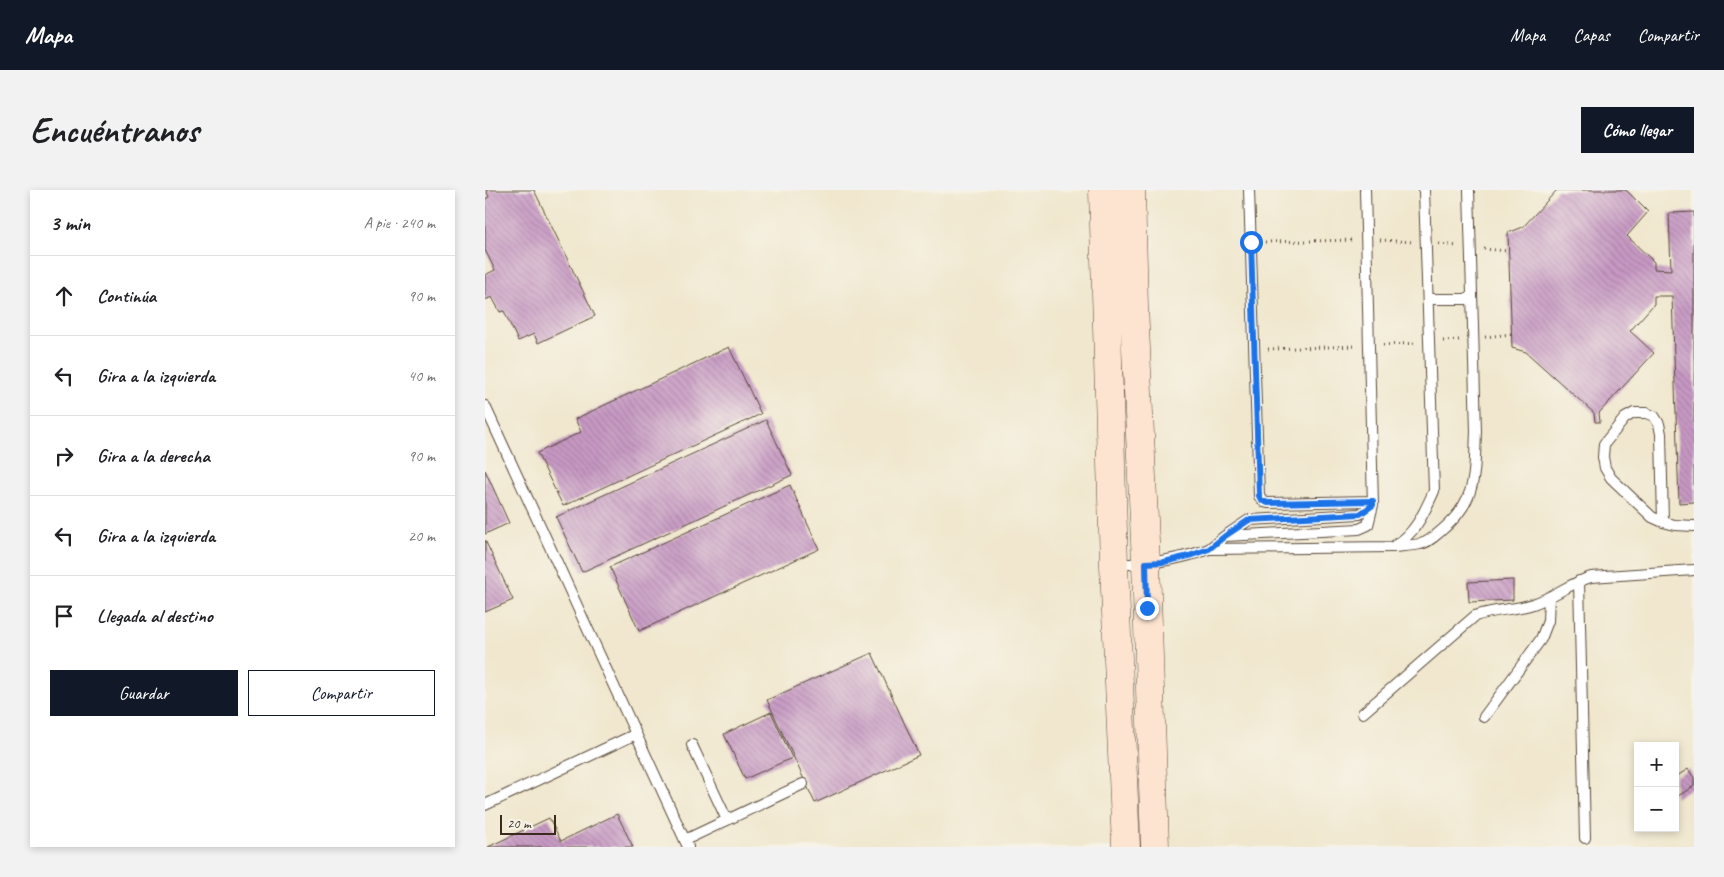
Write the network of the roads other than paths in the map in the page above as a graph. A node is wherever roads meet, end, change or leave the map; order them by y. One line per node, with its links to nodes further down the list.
1 (1103, 190): 17 (main road)
2 (1131, 190): 16 (main road)
3 (1249, 190): 10 (lane)
4 (1365, 190): 10 (lane)
5 (1424, 190): 7 (lane)
6 (1469, 190): 8 (lane)
7 (1428, 299): 8 (lane); 14 (lane)
8 (1471, 299): 14 (lane)
9 (485, 406): 23 (lane)
10 (1373, 503): 13 (lane); 13 (lane)
11 (1663, 522): 11 (lane); 12 (lane)
12 (1694, 526)
13 (1225, 536): 15 (lane)
14 (1393, 546): 15 (lane)
15 (1209, 549): 16 (lane)
16 (1146, 563): 17 (lane); 31 (main road)
17 (1114, 566): 30 (main road)
18 (1694, 570): 19 (lane)
19 (1579, 581): 20 (lane); 28 (lane)
20 (1549, 597): 21 (lane); 22 (lane)
21 (1363, 714)
22 (1484, 716)
23 (637, 734): 26 (lane); 29 (lane)
24 (692, 745): 27 (lane)
25 (803, 784): 27 (lane)
26 (485, 805)
27 (727, 820): 29 (lane)
28 (1585, 838)
29 (687, 843)
30 (1126, 847)
31 (1155, 847)

